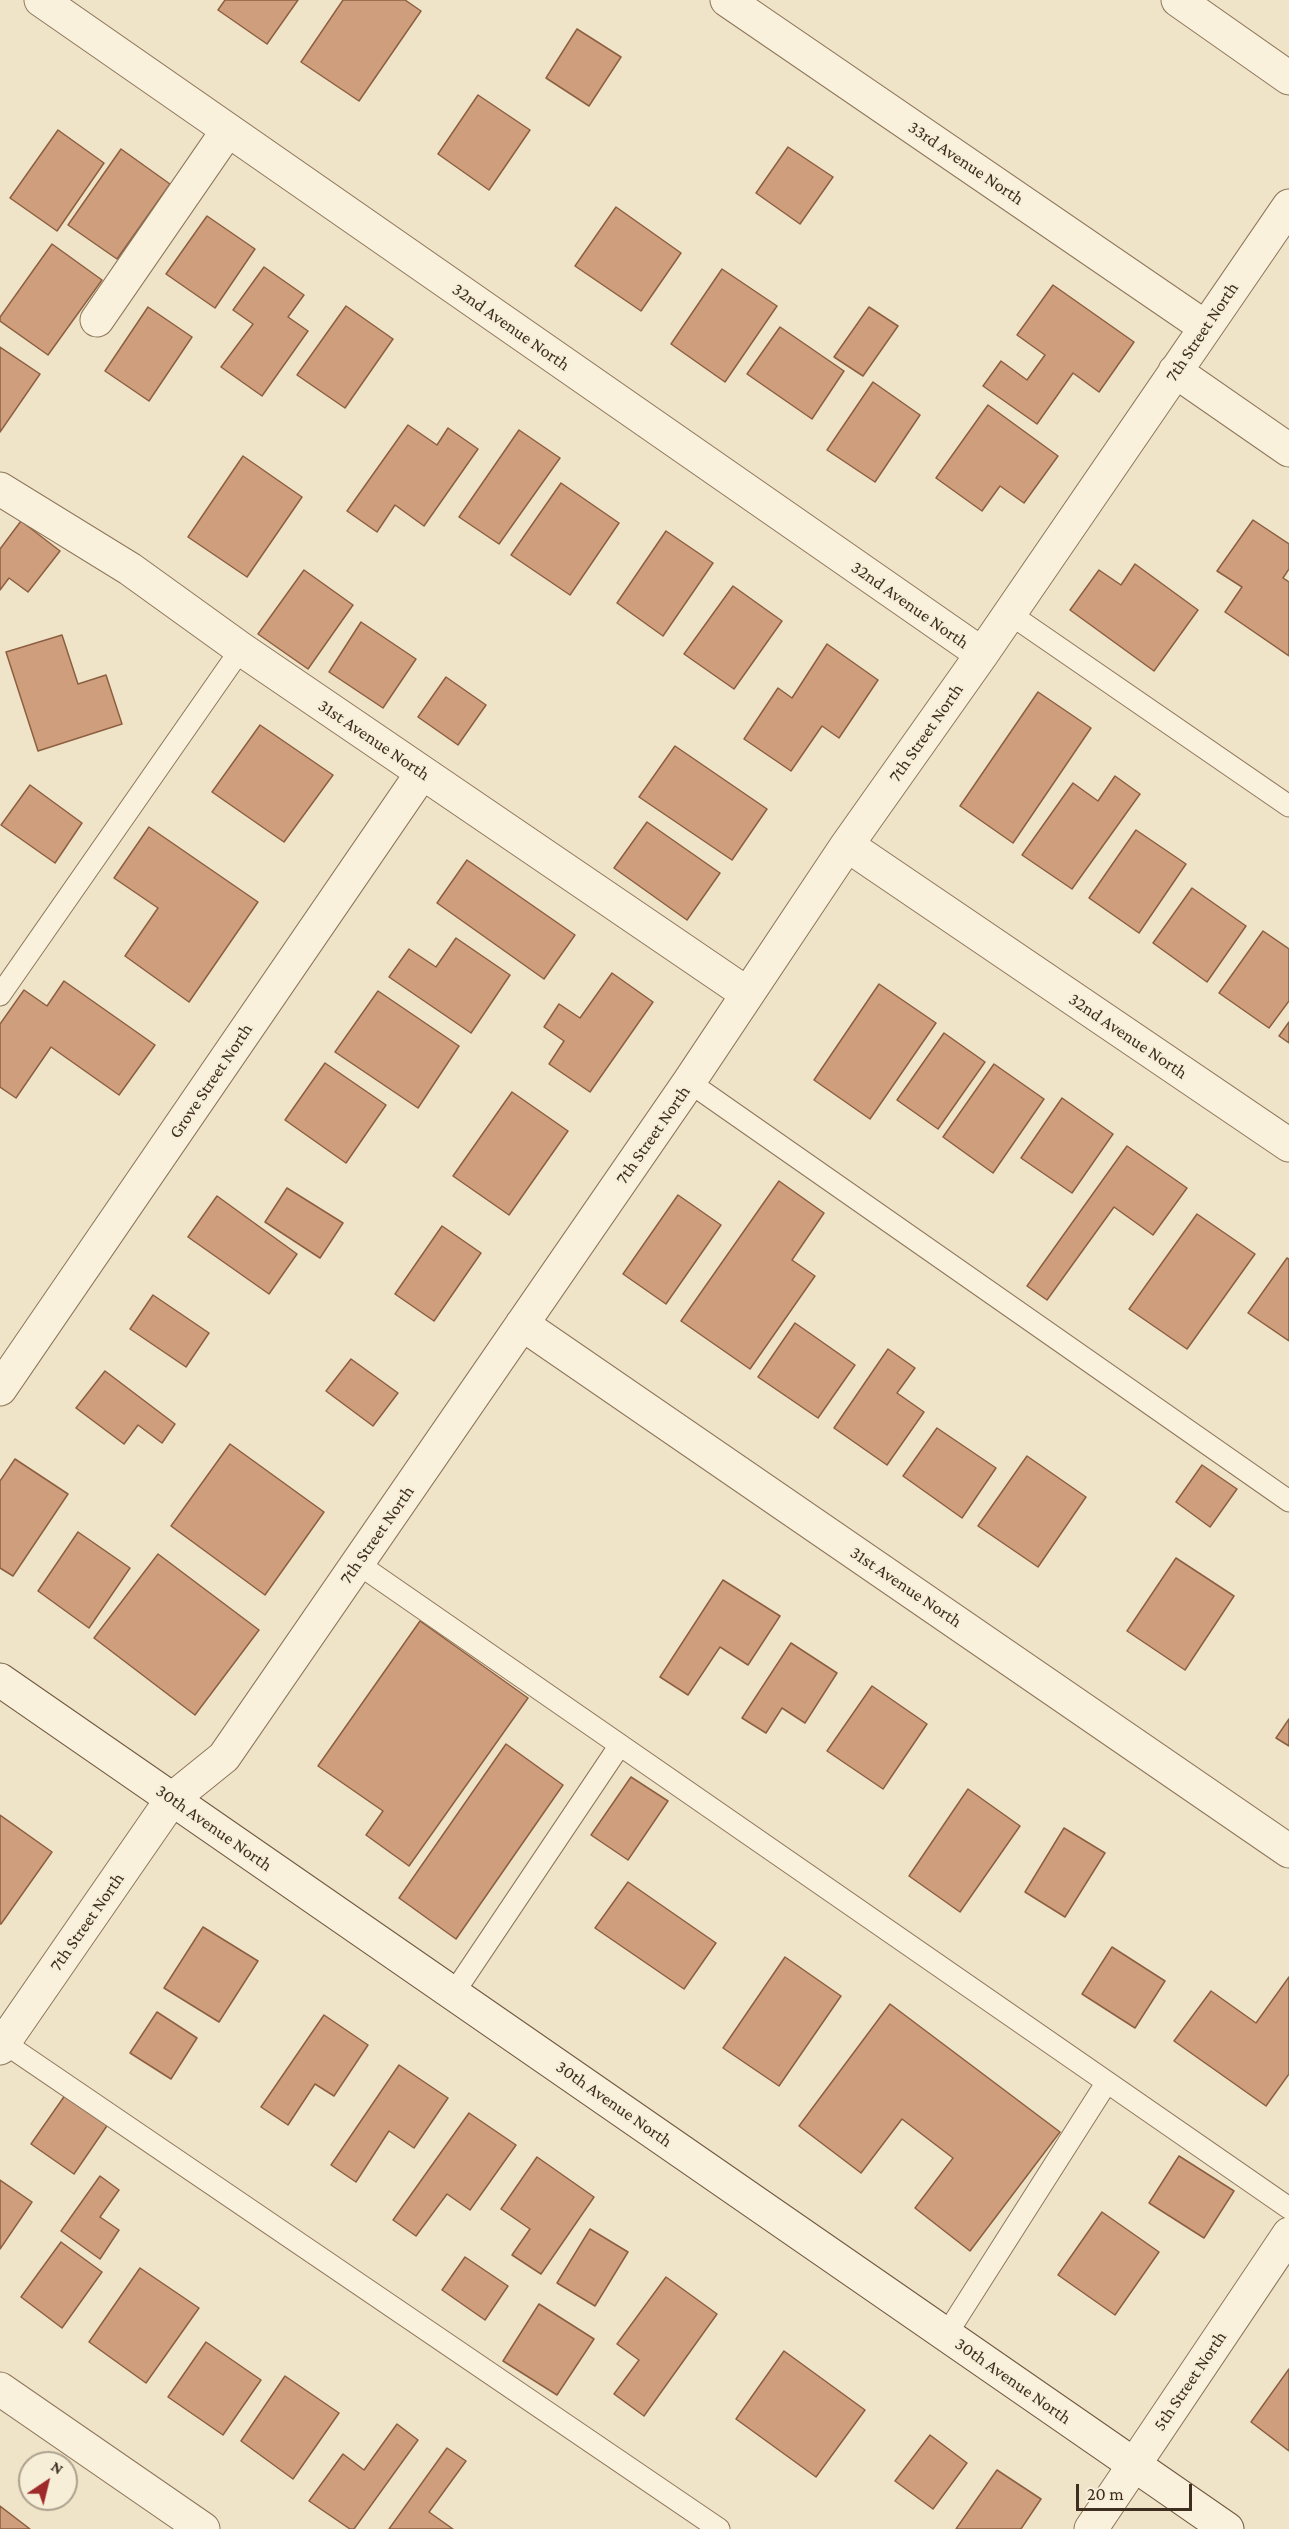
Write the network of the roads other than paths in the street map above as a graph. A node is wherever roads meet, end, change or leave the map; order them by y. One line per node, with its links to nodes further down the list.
1 (41, 0): 5 (street, 32nd Avenue North)
2 (727, 0): 8 (street, 33rd Avenue North)
3 (1178, 0): 4 (street)
4 (1289, 78)
5 (228, 130): 7 (street); 14 (street, 32nd Avenue North)
6 (1289, 206): 8 (street, 7th Street North)
7 (97, 320)
8 (1205, 327): 9 (street, 7th Street North)
9 (1175, 371): 10 (street); 12 (street, 7th Street North)
10 (1289, 450)
11 (0, 489): 13 (street, 31st Avenue North)
12 (1010, 614): 14 (street, 7th Street North); 16 (lane)
13 (241, 649): 15 (street, 31st Avenue North); 19 (lane)
14 (982, 654): 17 (street, 7th Street North)
15 (422, 773): 18 (street, 31st Avenue North); 23 (street, Grove Street North)
16 (1289, 806)
17 (847, 845): 18 (street, 7th Street North); 21 (street, 32nd Avenue North)
18 (746, 993): 20 (street, 7th Street North)
19 (0, 995)
20 (689, 1082): 22 (street, 7th Street North); 24 (lane)
21 (1289, 1145)
22 (522, 1324): 25 (street, 7th Street North); 29 (street, 31st Avenue North)
23 (0, 1389)
24 (1289, 1501)
25 (357, 1563): 27 (lane); 28 (street, 7th Street North)
26 (0, 1680): 28 (street, 30th Avenue North)
27 (620, 1745): 30 (lane); 32 (lane)
28 (172, 1799): 30 (street, 30th Avenue North); 31 (street, 7th Street North)
29 (1289, 1851)
30 (453, 1994): 35 (street, 30th Avenue North)
31 (1, 2043): 39 (lane)
32 (1107, 2082): 33 (lane); 35 (lane)
33 (1289, 2208)
34 (1289, 2234): 37 (street, 5th Street North)
35 (946, 2335): 37 (street, 30th Avenue North)
36 (0, 2389): 38 (street)
37 (1134, 2465): 40 (street, 5th Street North); 41 (street, 30th Avenue North)
38 (203, 2529)
39 (718, 2529)
40 (1091, 2529)
41 (1227, 2529)

